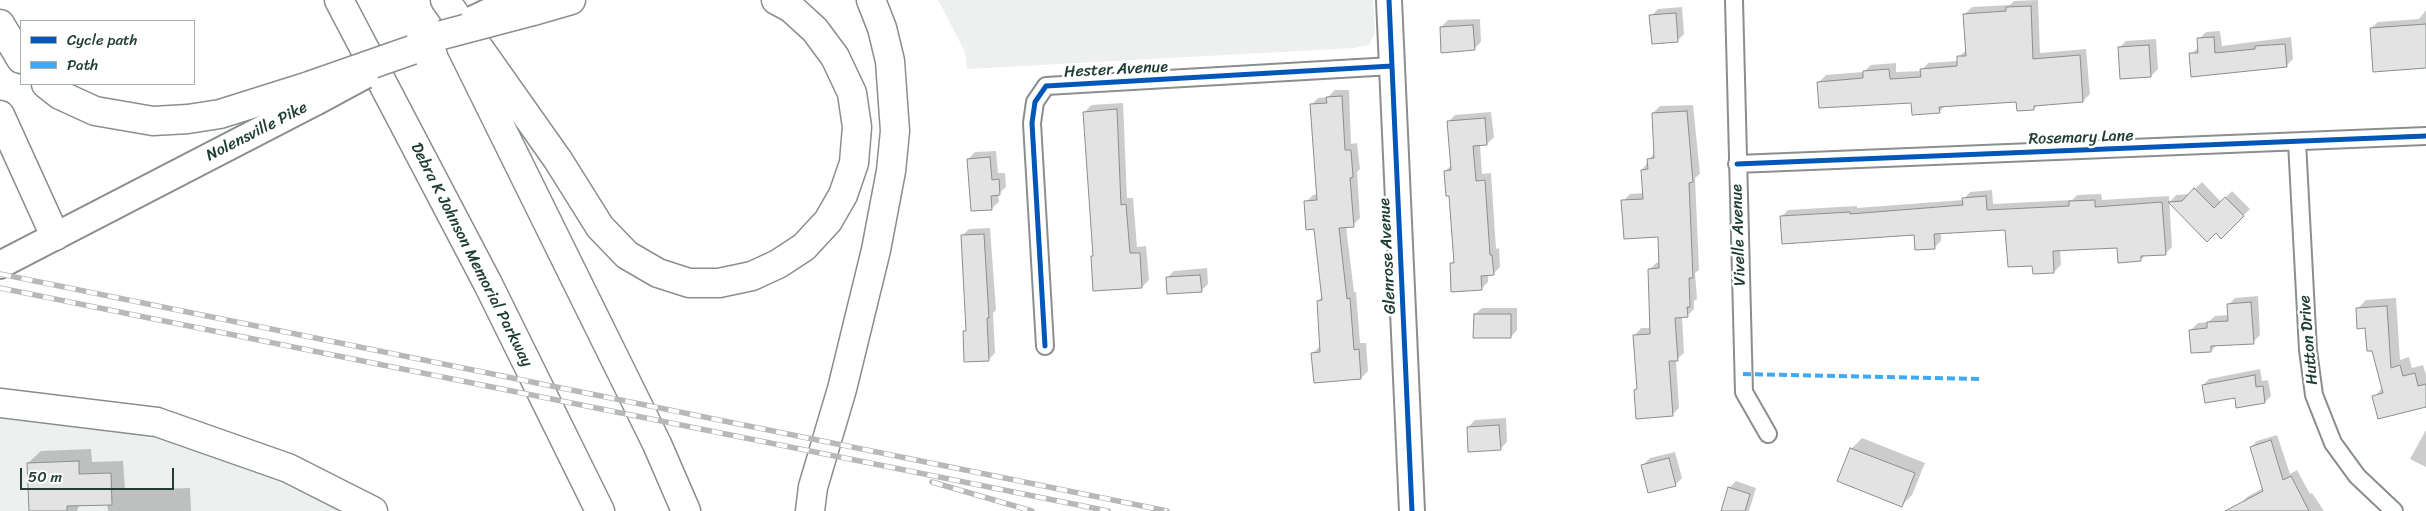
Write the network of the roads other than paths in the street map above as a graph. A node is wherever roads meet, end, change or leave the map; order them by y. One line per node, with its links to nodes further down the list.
1 (339, 0): 27 (highway, Debra K Johnson Memorial Parkway)
2 (438, 0): 28 (highway)
3 (445, 0): 5 (highway)
4 (571, 0): 9 (highway)
5 (776, 0)
6 (871, 0): 29 (highway)
7 (1389, 0): 14 (street, Glenrose Avenue)
8 (1734, 0): 20 (street, Vivelle Avenue)
9 (523, 6): 11 (highway, bridge)
10 (0, 24): 13 (highway)
11 (442, 35): 12 (main road)
12 (412, 50): 16 (highway, bridge)
13 (20, 57)
14 (1392, 66): 23 (street, Hester Avenue); 30 (street, Glenrose Avenue)
15 (47, 85): 16 (highway)
16 (312, 94): 21 (main road, Nolensville Pike)
17 (0, 115): 21 (highway)
18 (2426, 136): 19 (street, Rosemary Lane)
19 (2297, 142): 20 (street, Rosemary Lane); 31 (street, Hutton Drive)
20 (1738, 164): 25 (street, Vivelle Avenue)
21 (45, 240): 22 (main road, Nolensville Pike)
22 (0, 265)
23 (1045, 346)
24 (0, 403): 26 (highway)
25 (1768, 434)
26 (373, 511)
27 (600, 511)
28 (686, 511)
29 (810, 511)
30 (1412, 511)
31 (2394, 511)

